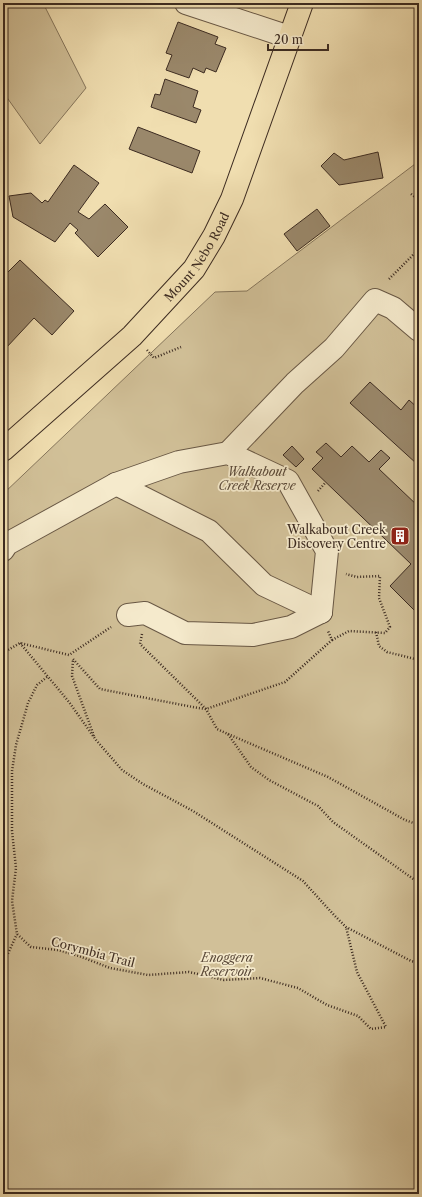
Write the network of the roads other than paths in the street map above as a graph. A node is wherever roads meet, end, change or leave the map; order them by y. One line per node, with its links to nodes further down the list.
1 (186, 3): 3 (lane)
2 (302, 3): 3 (main road, Mount Nebo Road)
3 (289, 37): 5 (main road, Mount Nebo Road)
4 (419, 330): 6 (lane)
5 (3, 450)
6 (228, 453): 7 (lane); 9 (lane)
7 (116, 484): 8 (lane); 9 (lane)
8 (3, 550)
9 (321, 612): 10 (lane)
10 (137, 614)

